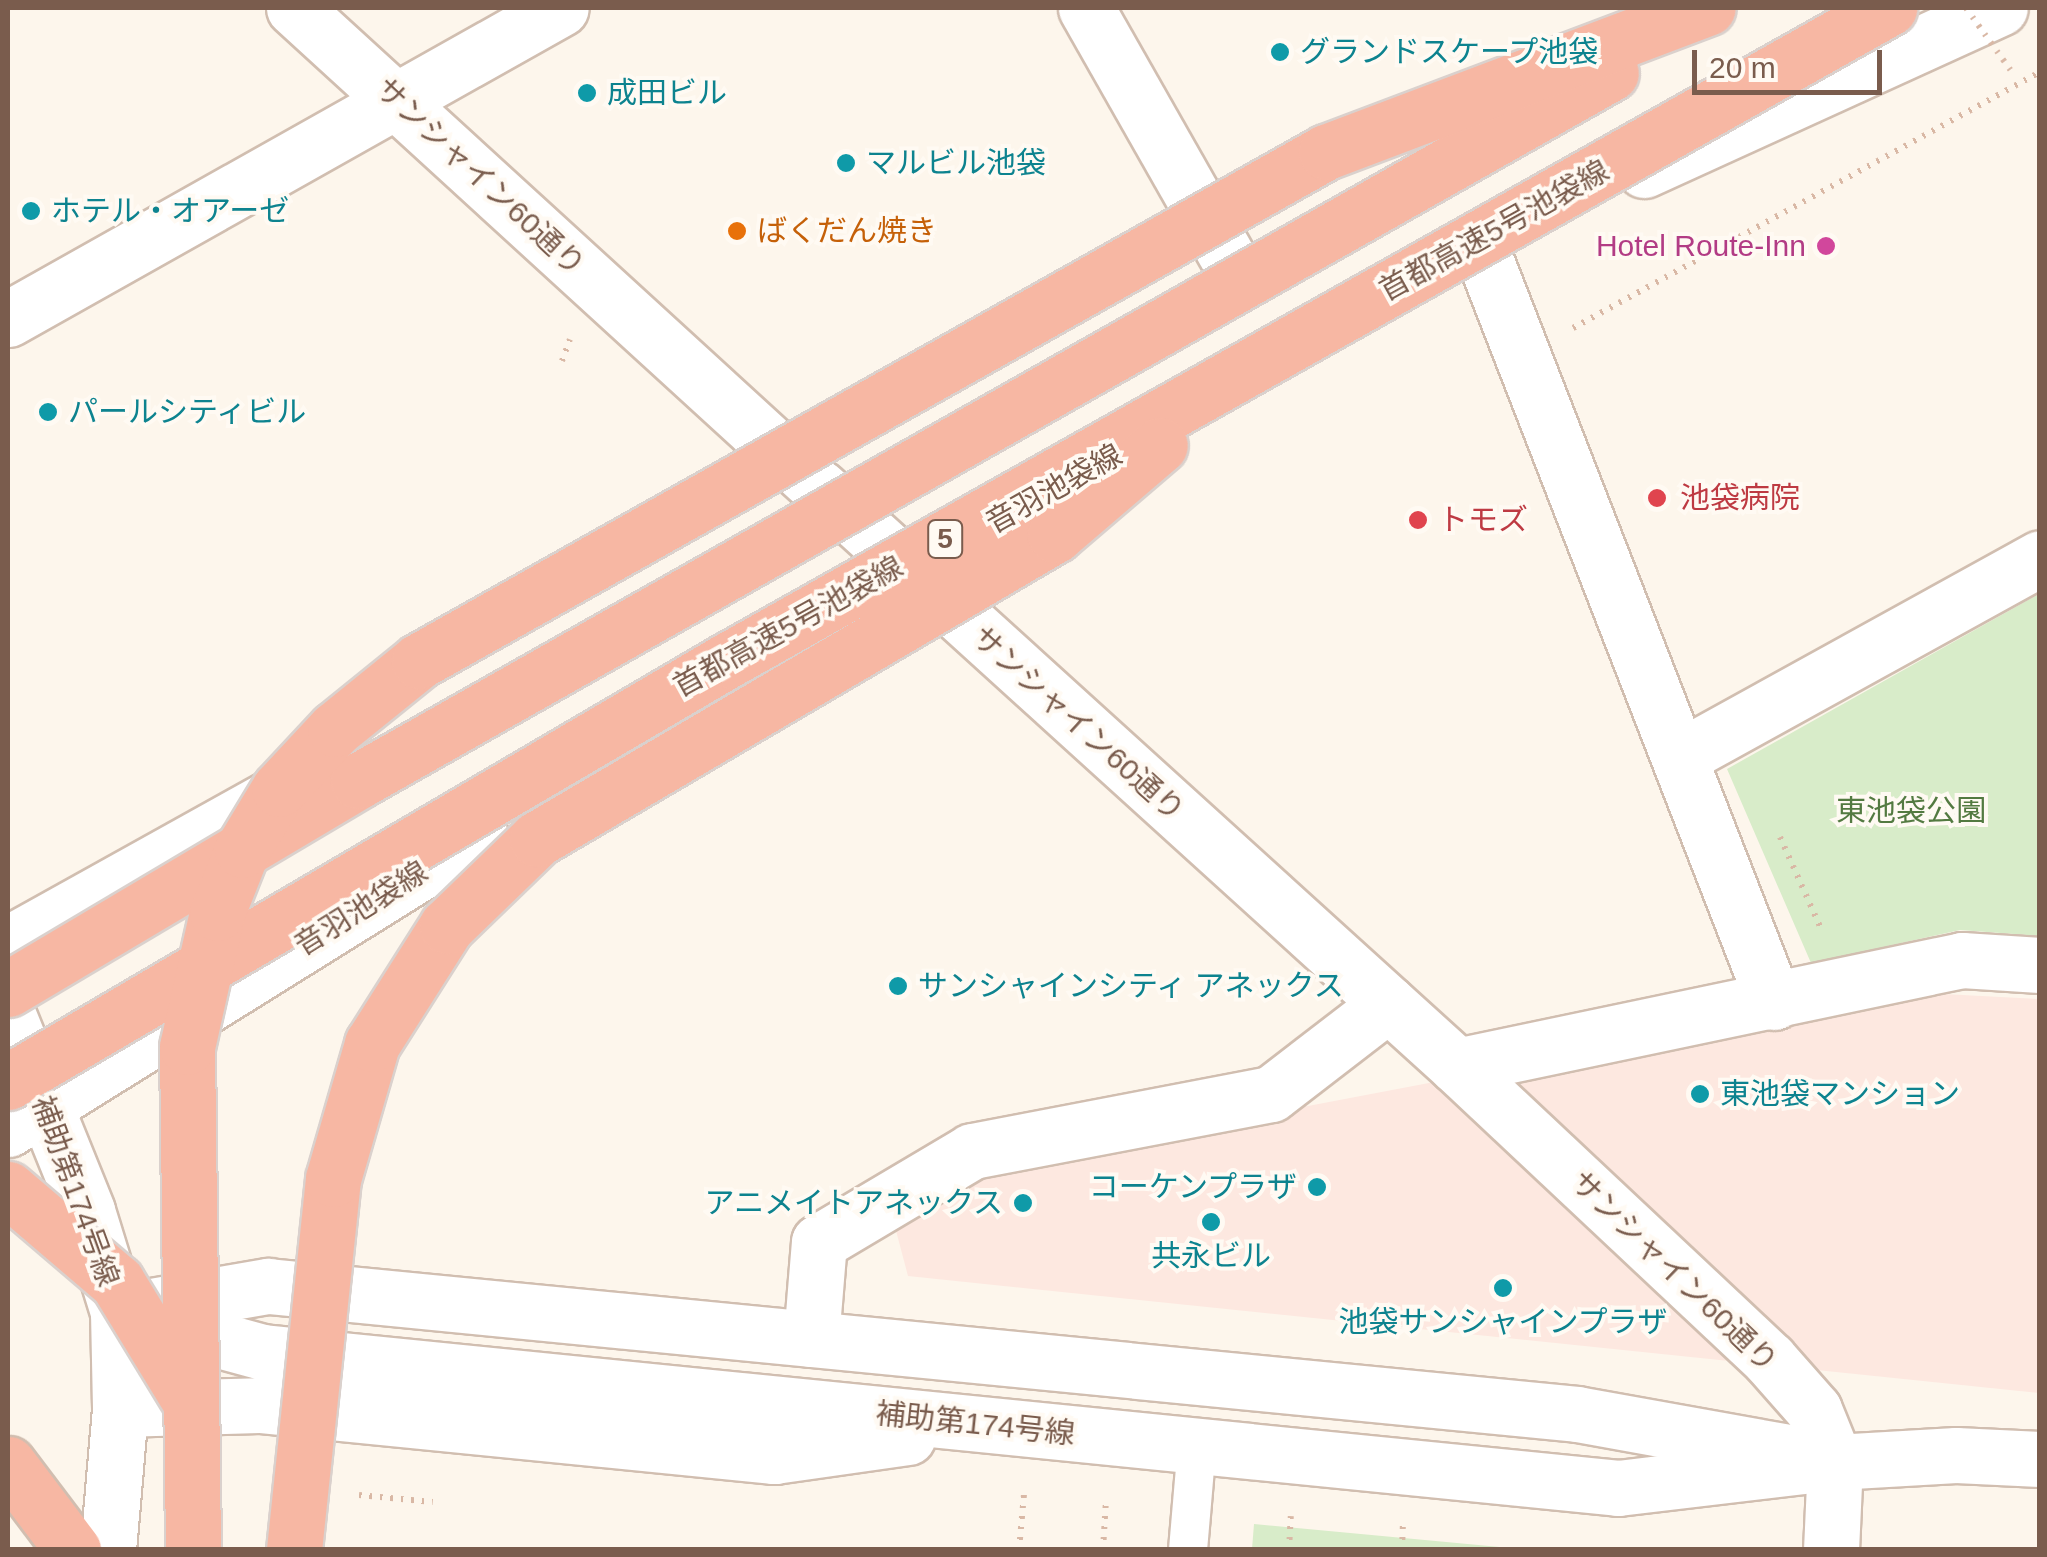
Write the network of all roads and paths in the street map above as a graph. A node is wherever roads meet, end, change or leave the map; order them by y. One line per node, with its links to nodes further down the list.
1 (294, 8): 14 (street, サンシャイン60通り)
2 (561, 8): 14 (street)
3 (1086, 8): 18 (street)
4 (1641, 8): 15 (street)
5 (1679, 8): 15 (street)
6 (1708, 8): 53 (highway, bridge)
7 (1728, 8): 30 (highway, bridge)
8 (1889, 8): 21 (highway, 首都高速5号池袋線 / 5, bridge)
9 (1916, 8): 16 (street, 音羽池袋線)
10 (1966, 8): 12 (path, bridge)
11 (2000, 8): 16 (street)
12 (2012, 72)
13 (2040, 72): 20 (path)
14 (398, 100): 19 (street); 22 (street, サンシャイン60通り)
15 (1475, 121): 18 (street)
16 (1532, 221): 17 (street, 音羽池袋線)
17 (1481, 249): 24 (street, 音羽池袋線); 25 (street)
18 (1228, 258): 22 (street)
19 (8, 319)
20 (1568, 332)
21 (1287, 348): 35 (highway, 首都高速5号池袋線 / 5, bridge); 55 (highway, bridge)
22 (821, 489): 24 (street, サンシャイン60通り); 27 (street)
23 (2040, 558): 25 (street)
24 (908, 572): 32 (street, サンシャイン60通り); 35 (street, 音羽池袋線)
25 (1680, 757): 31 (street)
26 (1775, 827): 28 (path)
27 (8, 944)
28 (1829, 946)
29 (2040, 965): 31 (street)
30 (8, 989)
31 (1774, 1002): 34 (street)
32 (1388, 1004): 34 (street, サンシャイン60通り); 38 (street)
33 (8, 1015): 35 (street, 補助第174号線)
34 (1457, 1066): 43 (street, サンシャイン60通り)
35 (20, 1105): 37 (street, 補助第174号線)
36 (8, 1190): 54 (highway, bridge)
37 (118, 1312): 38 (street, 補助第174号線); 39 (street); 40 (street, 補助第174号線)
38 (811, 1339): 43 (street, 補助第174号線)
39 (120, 1409): 40 (street); 52 (street)
40 (994, 1426): 41 (street, 補助第174号線)
41 (1197, 1446): 43 (street, 補助第174号線); 58 (lane)
42 (2040, 1459): 43 (street, 補助第174号線)
43 (1835, 1462): 61 (street)
44 (8, 1464): 51 (highway)
45 (344, 1493): 48 (path)
46 (1024, 1494): 56 (path)
47 (1106, 1499): 57 (path)
48 (433, 1502)
49 (1292, 1513): 59 (path)
50 (1404, 1521): 60 (path)
51 (73, 1550)
52 (108, 1550)
53 (193, 1550)
54 (224, 1550)
55 (294, 1550)
56 (1019, 1550)
57 (1103, 1550)
58 (1188, 1550)
59 (1290, 1550)
60 (1402, 1550)
61 (1831, 1550)

